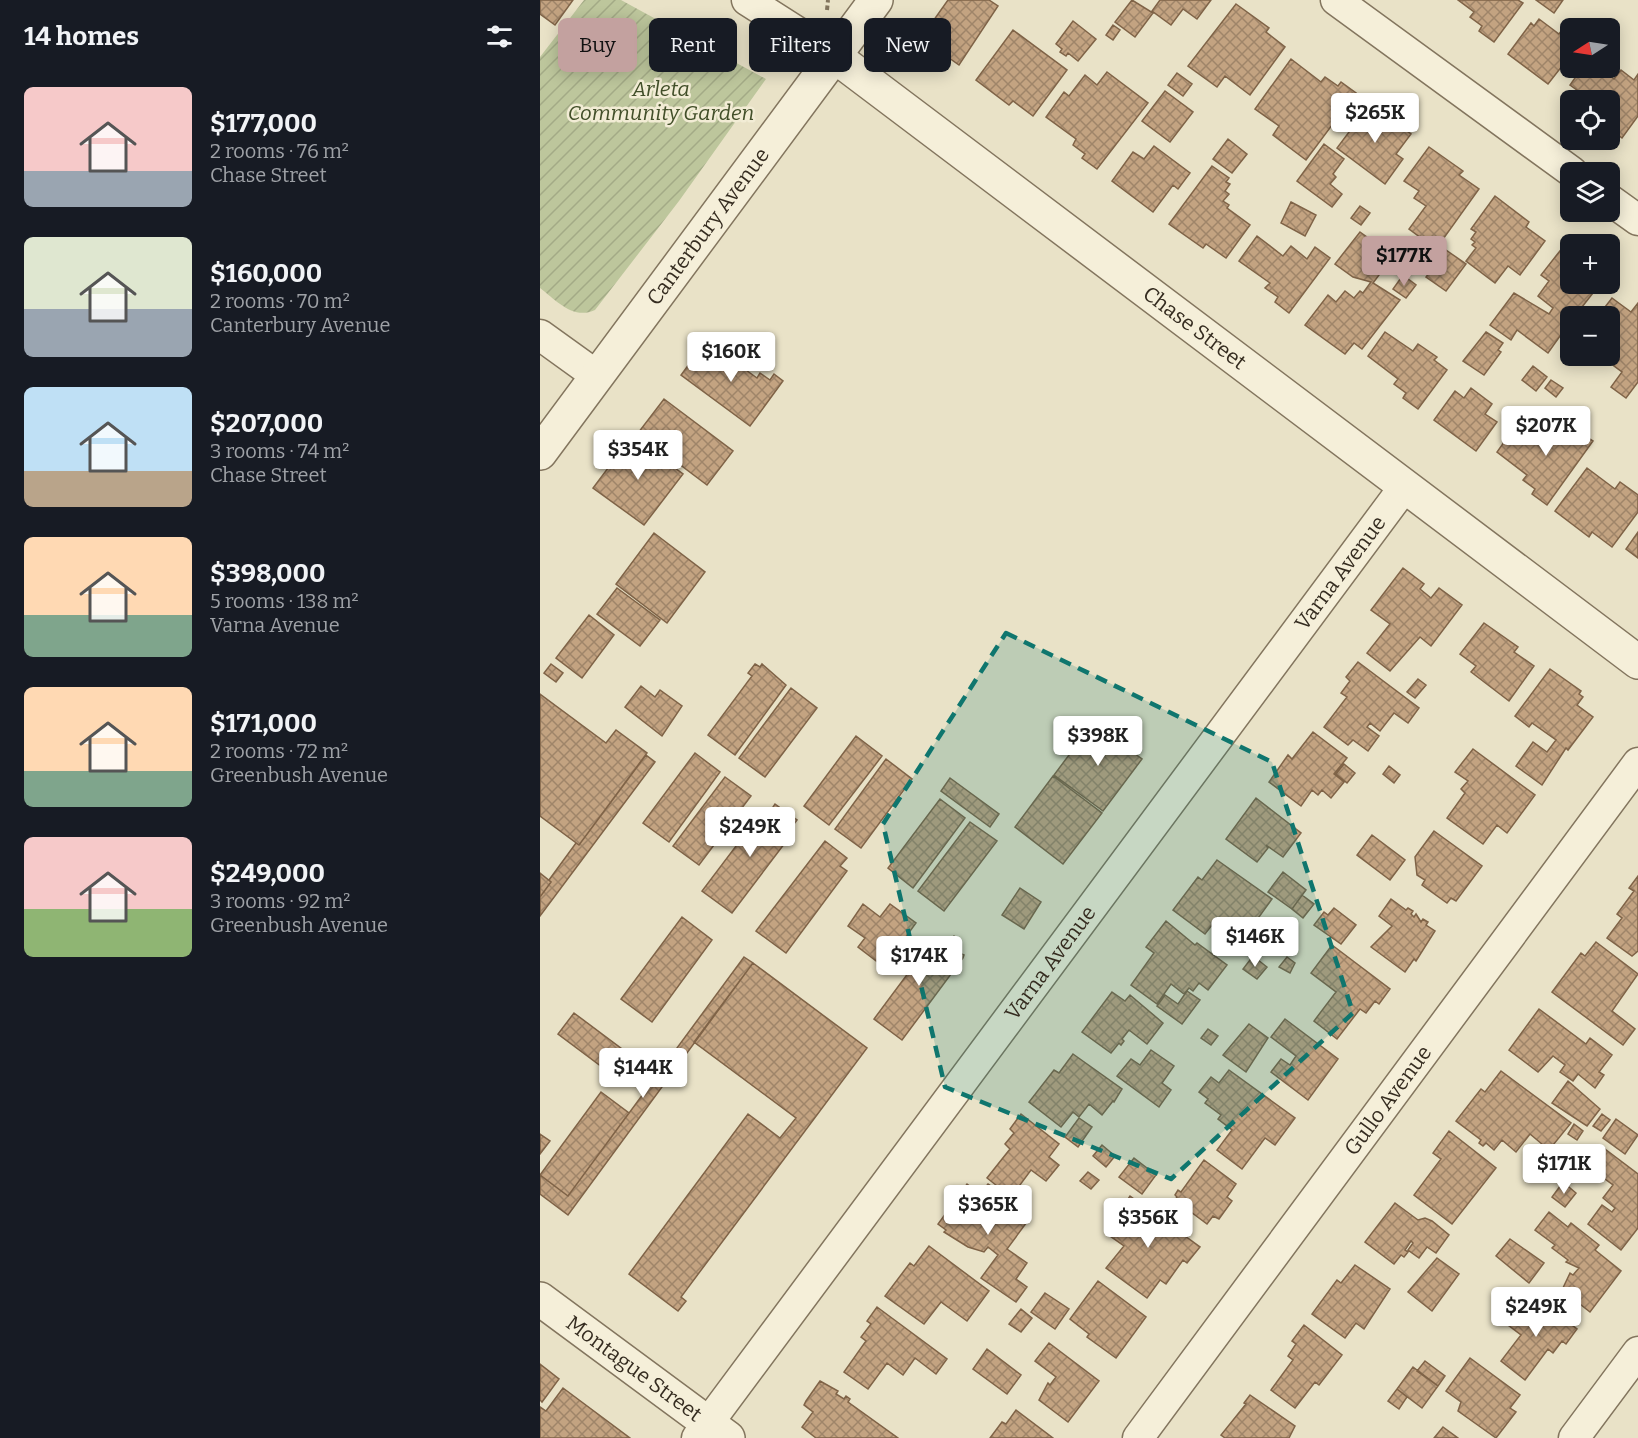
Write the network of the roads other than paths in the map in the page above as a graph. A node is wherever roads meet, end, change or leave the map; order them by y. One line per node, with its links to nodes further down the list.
1 (747, 0): 4 (street, Chase Street)
2 (876, 0): 5 (street, Canterbury Avenue)
3 (1336, 0): 8 (street)
4 (775, 18)
5 (852, 31)
6 (852, 69): 14 (street, Chase Street)
7 (821, 72): 12 (street, Canterbury Avenue)
8 (1560, 163)
9 (1620, 207): 10 (street)
10 (1638, 220)
11 (540, 335): 12 (street)
12 (597, 376): 13 (street, Canterbury Avenue)
13 (540, 453)
14 (1405, 486): 15 (street, Chase Street); 19 (street, Varna Avenue)
15 (1638, 662)
16 (1638, 763): 20 (street, Gullo Avenue)
17 (540, 1299): 19 (street, Montague Street)
18 (1638, 1352): 21 (street)
19 (711, 1433)
20 (1138, 1438)
21 (1574, 1438)

